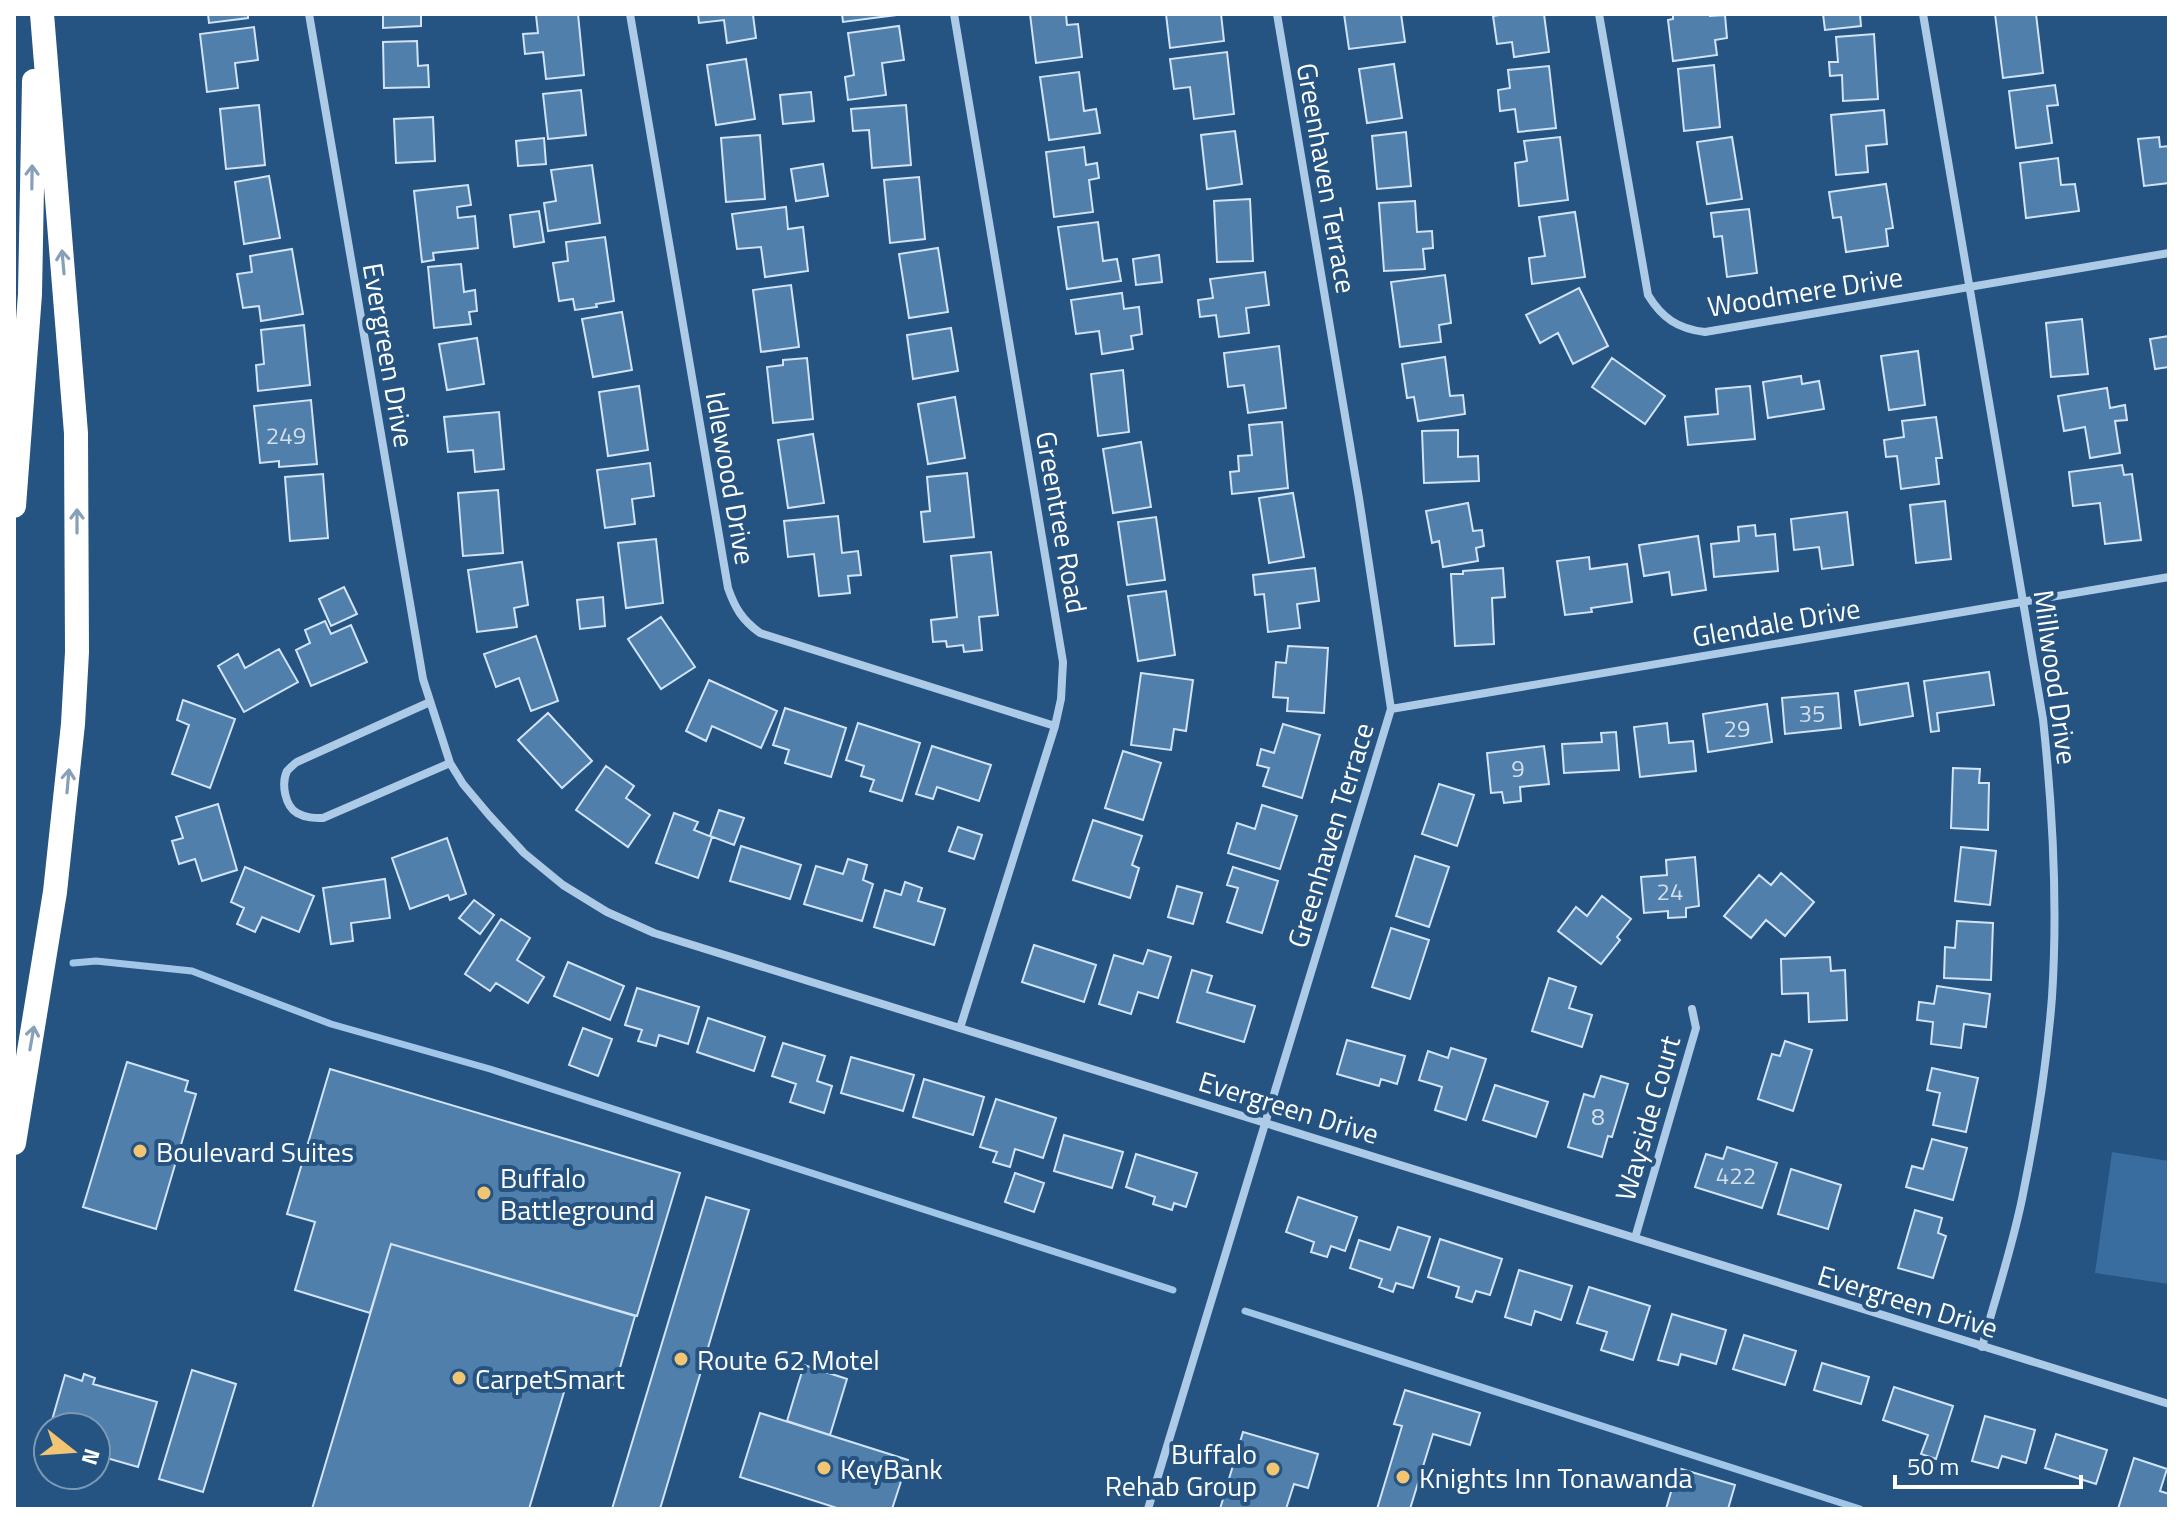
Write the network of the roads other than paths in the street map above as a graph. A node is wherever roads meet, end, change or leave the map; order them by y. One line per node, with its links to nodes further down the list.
1 (35, 14): 11 (highway, one-way to 1)
2 (42, 14): 21 (highway, one-way to 2)
3 (309, 14): 14 (street, Evergreen Drive)
4 (630, 14): 16 (street, Idlewood Drive)
5 (954, 14): 16 (street, Greentree Road)
6 (1277, 14): 15 (street, Greenhaven Terrace)
7 (1599, 14): 10 (street, Woodmere Drive)
8 (1923, 14): 10 (street, Millwood Drive)
9 (2169, 253): 10 (street, Woodmere Drive)
10 (1969, 286): 13 (street, Millwood Drive)
11 (14, 506)
12 (2169, 577): 13 (street, Glendale Drive)
13 (2023, 601): 15 (street, Glendale Drive); 23 (street, Millwood Drive)
14 (430, 702): 17 (street, Evergreen Drive); 17 (street)
15 (1391, 709): 20 (street, Greenhaven Terrace)
16 (1055, 726): 19 (street, Greentree Road)
17 (450, 763): 19 (street, Evergreen Drive)
18 (1692, 1009): 22 (street, Wayside Court)
19 (960, 1028): 20 (street, Evergreen Drive)
20 (1265, 1123): 22 (street, Evergreen Drive); 25 (street, Greenhaven Terrace)
21 (14, 1143)
22 (1635, 1238): 23 (street, Evergreen Drive)
23 (1982, 1347): 24 (street, Evergreen Drive)
24 (2169, 1404)
25 (1148, 1509)

